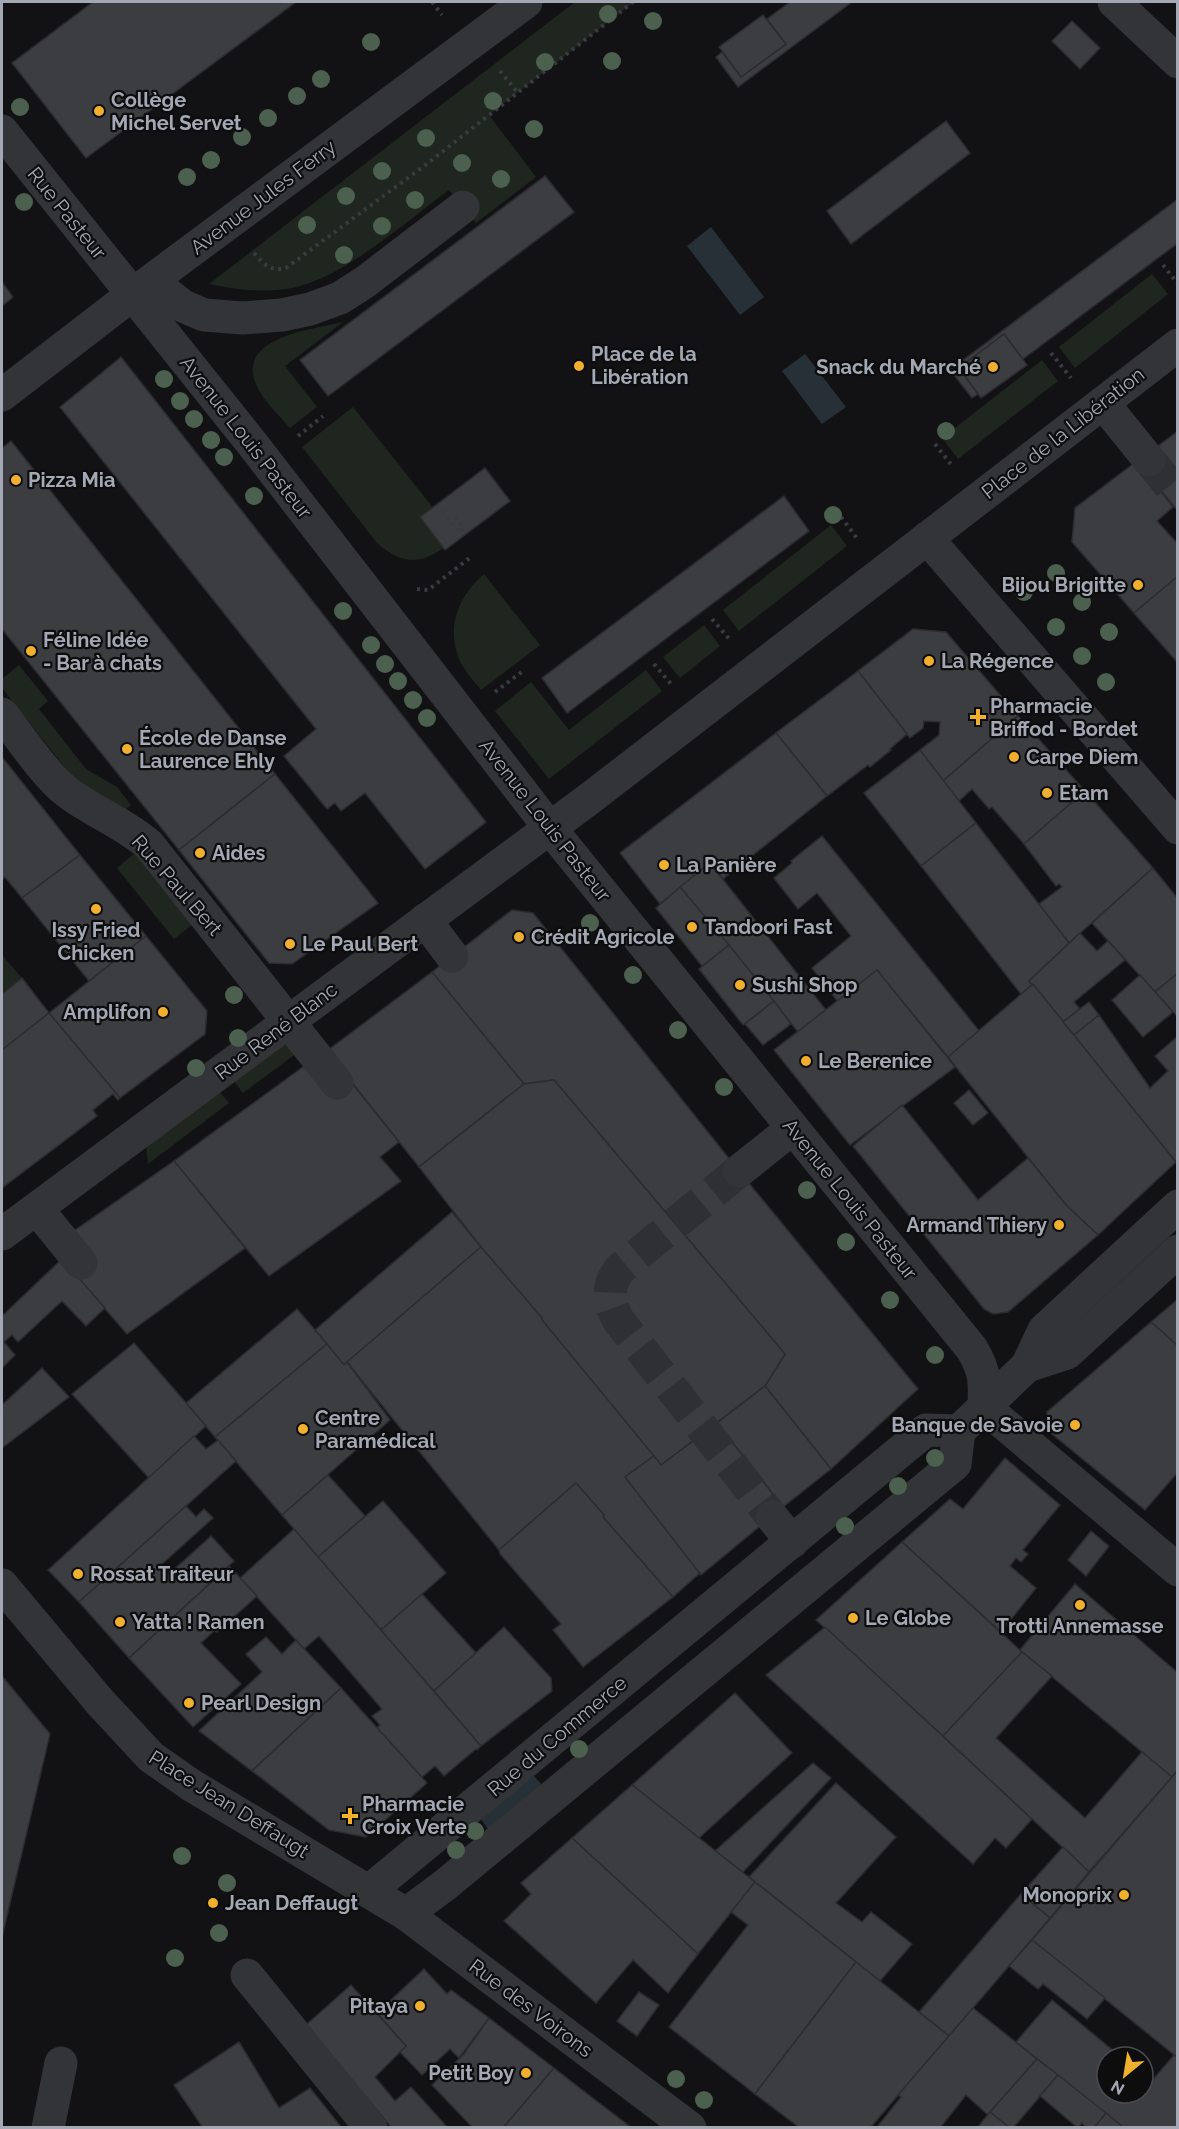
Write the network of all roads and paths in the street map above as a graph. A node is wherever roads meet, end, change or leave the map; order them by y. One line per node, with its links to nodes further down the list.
1 (526, 2): 7 (street, Avenue Jules Ferry)
2 (633, 2): 7 (path)
3 (1114, 2): 4 (street)
4 (1178, 62)
5 (2, 131): 10 (street, Rue Pasteur)
6 (463, 207): 10 (street)
7 (229, 223): 10 (street, Avenue Jules Ferry)
8 (1163, 265): 9 (path)
9 (1178, 284)
10 (142, 287): 12 (street, Avenue Jules Ferry); 19 (street, Avenue Louis Pasteur)
11 (1178, 345): 13 (street, Place de la Libération)
12 (2, 395)
13 (1103, 403): 14 (street); 17 (street, Place de la Libération)
14 (1149, 460)
15 (442, 511): 16 (path)
16 (453, 514)
17 (927, 538): 21 (street, Place de la Libération); 22 (street)
18 (471, 557): 19 (path)
19 (380, 609): 21 (street, Avenue Louis Pasteur)
20 (2, 714): 25 (street, Rue Paul Bert)
21 (549, 827): 23 (street, Rue René Blanc); 27 (street, Avenue Louis Pasteur)
22 (1178, 828)
23 (425, 920): 24 (street); 25 (street, Rue René Blanc)
24 (452, 956)
25 (289, 1022): 26 (street, Rue Paul Bert); 30 (street, Rue René Blanc)
26 (337, 1083)
27 (793, 1128): 28 (street); 35 (street, Avenue Louis Pasteur)
28 (739, 1171)
29 (1178, 1206): 34 (street)
30 (37, 1209): 31 (street, Rue René Blanc); 33 (street)
31 (2, 1234)
32 (1178, 1251): 34 (street)
33 (81, 1263)
34 (1028, 1366): 35 (street)
35 (984, 1407): 36 (street); 37 (street)
36 (959, 1431): 39 (street, Rue du Commerce); 40 (street)
37 (1178, 1570)
38 (2, 1585): 41 (street, Place Jean Deffaugt)
39 (689, 1626): 40 (street); 41 (street, Rue du Commerce)
40 (722, 1656): 42 (street)
41 (369, 1891): 42 (street, Rue des Voirons)
42 (406, 1914): 47 (street, Rue des Voirons)
43 (247, 1975): 46 (street)
44 (61, 2064): 45 (street)
45 (48, 2127)
46 (371, 2127)
47 (690, 2127)

